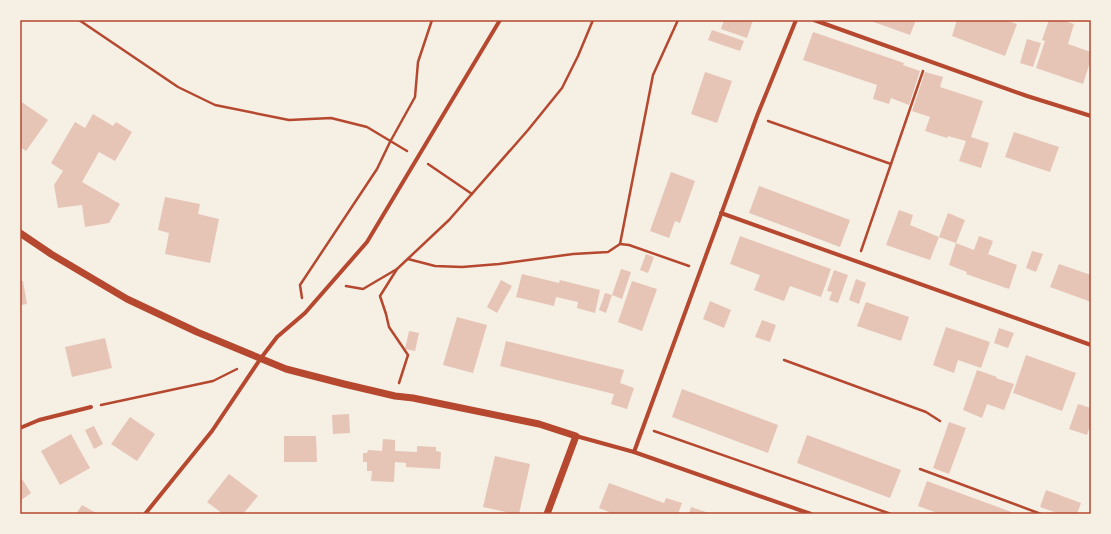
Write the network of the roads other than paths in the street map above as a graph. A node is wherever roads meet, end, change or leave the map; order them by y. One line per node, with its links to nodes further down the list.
1 (500, 20): 8 (street)
2 (796, 20): 5 (street)
3 (814, 20): 4 (street)
4 (1091, 116)
5 (721, 212): 7 (street); 12 (street)
6 (20, 233): 8 (street)
7 (1091, 345)
8 (261, 358): 11 (street); 13 (street)
9 (91, 407): 10 (street)
10 (20, 428)
11 (576, 436): 12 (street); 14 (street)
12 (634, 452): 15 (street)
13 (145, 514)
14 (547, 514)
15 (811, 514)

